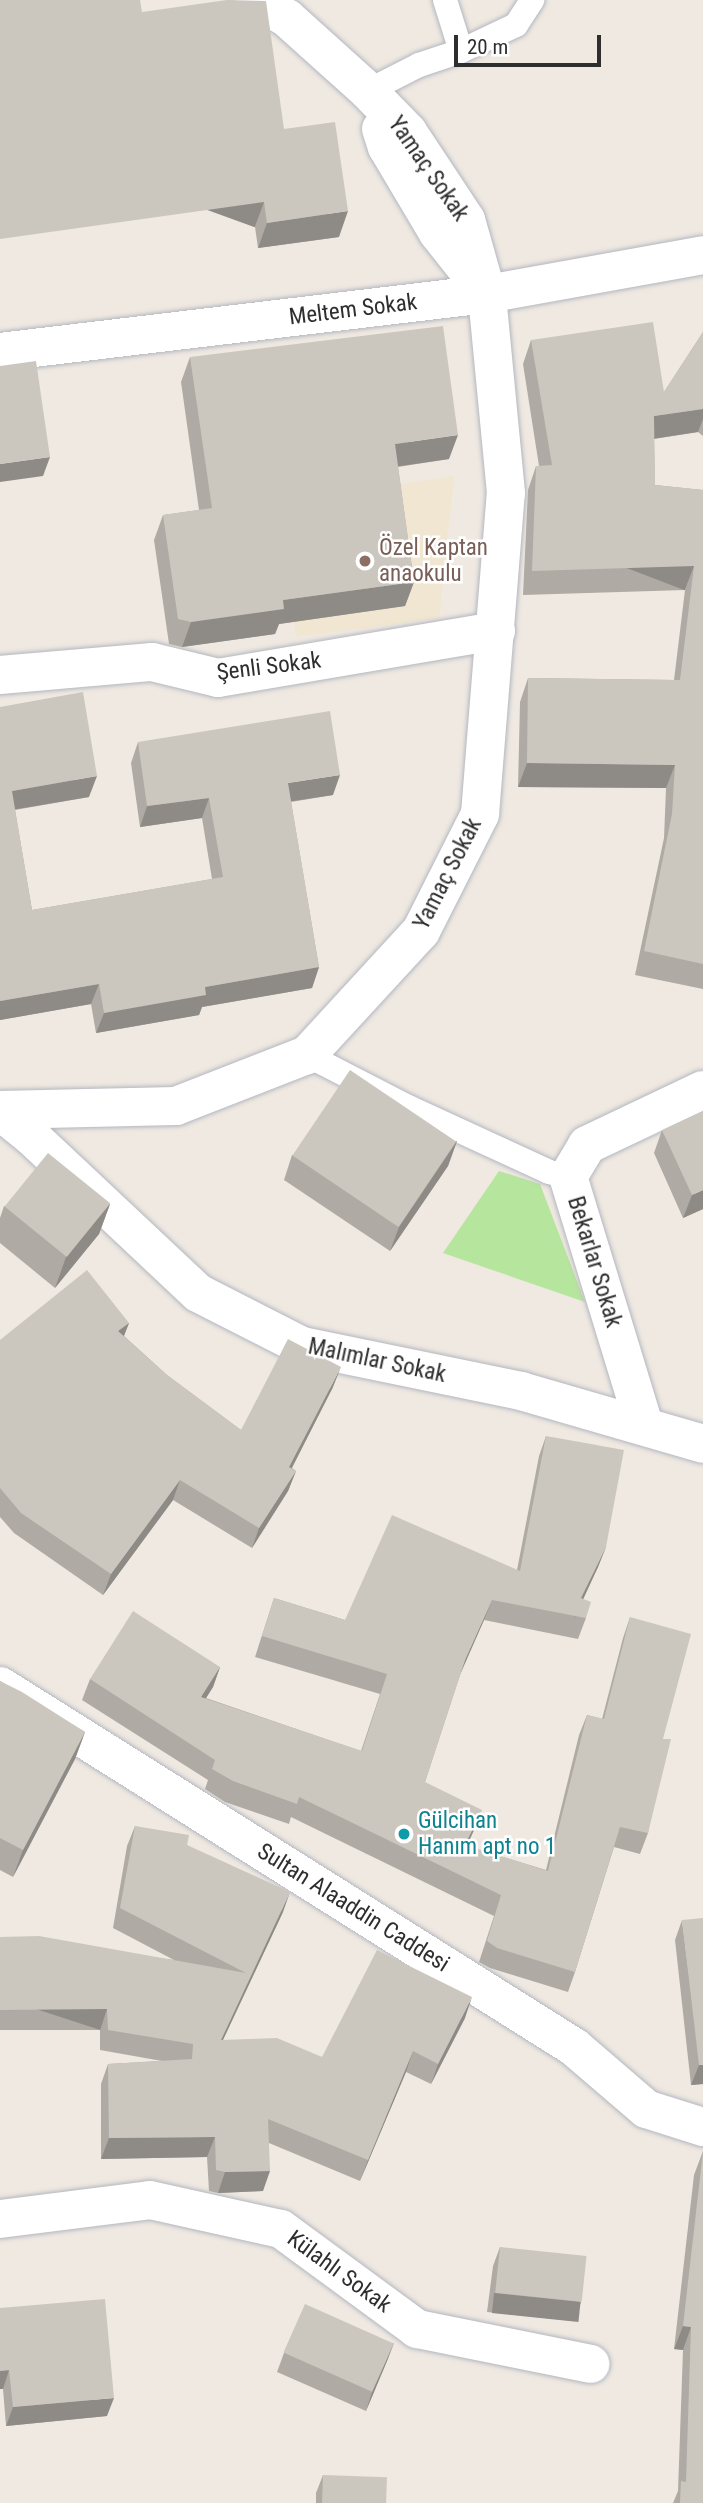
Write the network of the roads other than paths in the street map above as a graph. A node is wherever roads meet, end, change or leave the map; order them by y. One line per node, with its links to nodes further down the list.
1 (254, 0): 5 (street, Yamaç Sokak)
2 (444, 0): 4 (lane)
3 (532, 0): 4 (lane)
4 (461, 51): 5 (lane)
5 (368, 91): 7 (street, Yamaç Sokak)
6 (703, 255): 7 (street, Meltem Sokak)
7 (487, 294): 8 (street, Meltem Sokak); 9 (street, Yamaç Sokak)
8 (0, 352)
9 (496, 631): 10 (street, Şenli Sokak); 11 (street, Yamaç Sokak)
10 (0, 675)
11 (307, 1055): 13 (street, Yamaç Sokak); 14 (lane)
12 (703, 1090): 14 (street, Bekarlar Sokak)
13 (0, 1111): 15 (street, Malımlar Sokak)
14 (568, 1177): 15 (street, Bekarlar Sokak)
15 (644, 1425): 16 (street, Malımlar Sokak)
16 (703, 1444)
17 (0, 1686): 18 (street, Sultan Alaaddin Caddesi)
18 (703, 2127)
19 (0, 2219): 20 (street, Külahlı Sokak)
20 (590, 2364)

